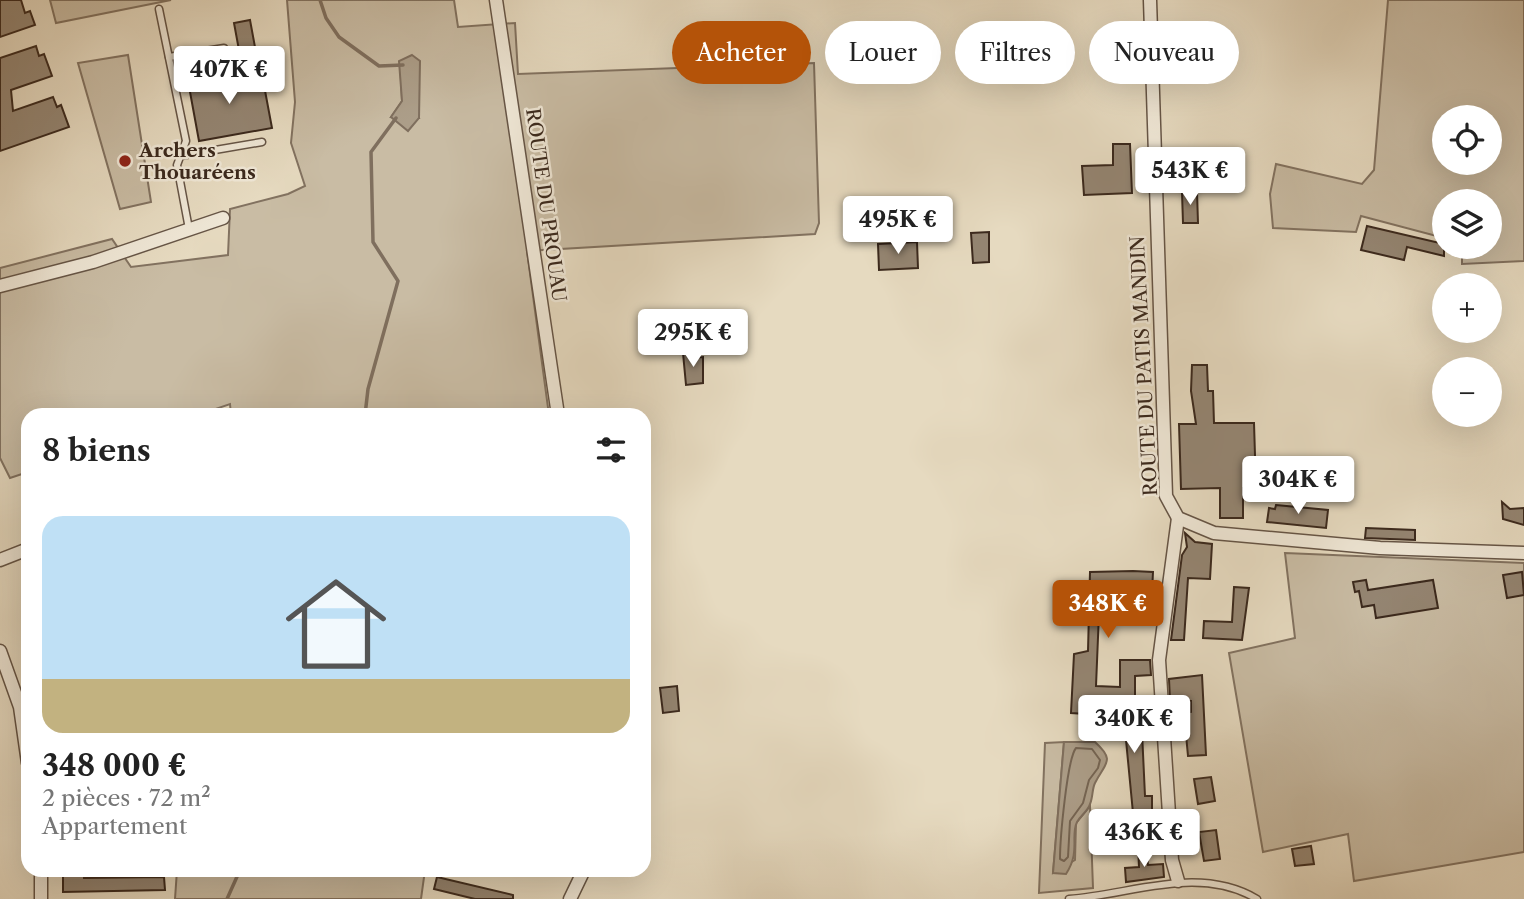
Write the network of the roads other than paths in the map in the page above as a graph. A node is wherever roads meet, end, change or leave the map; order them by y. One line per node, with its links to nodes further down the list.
1 (496, 0): 11 (street, ROUTE DU PROUAU)
2 (1150, 0): 12 (street, ROUTE DU PATIS MANDIN)
3 (159, 9): 5 (lane)
4 (225, 48): 5 (lane)
5 (169, 57): 7 (lane)
6 (262, 142): 7 (lane)
7 (180, 156): 9 (lane)
8 (223, 218): 9 (street)
9 (189, 229): 10 (street)
10 (0, 286)
11 (557, 408)
12 (1178, 518): 14 (street); 20 (street)
13 (21, 552): 15 (street)
14 (1524, 553)
15 (0, 560)
16 (0, 651): 17 (street)
17 (21, 714)
18 (41, 877): 21 (street)
19 (581, 877): 22 (street)
20 (1178, 881): 23 (lane); 24 (lane)
21 (41, 899)
22 (570, 899)
23 (1069, 899)
24 (1257, 899)

